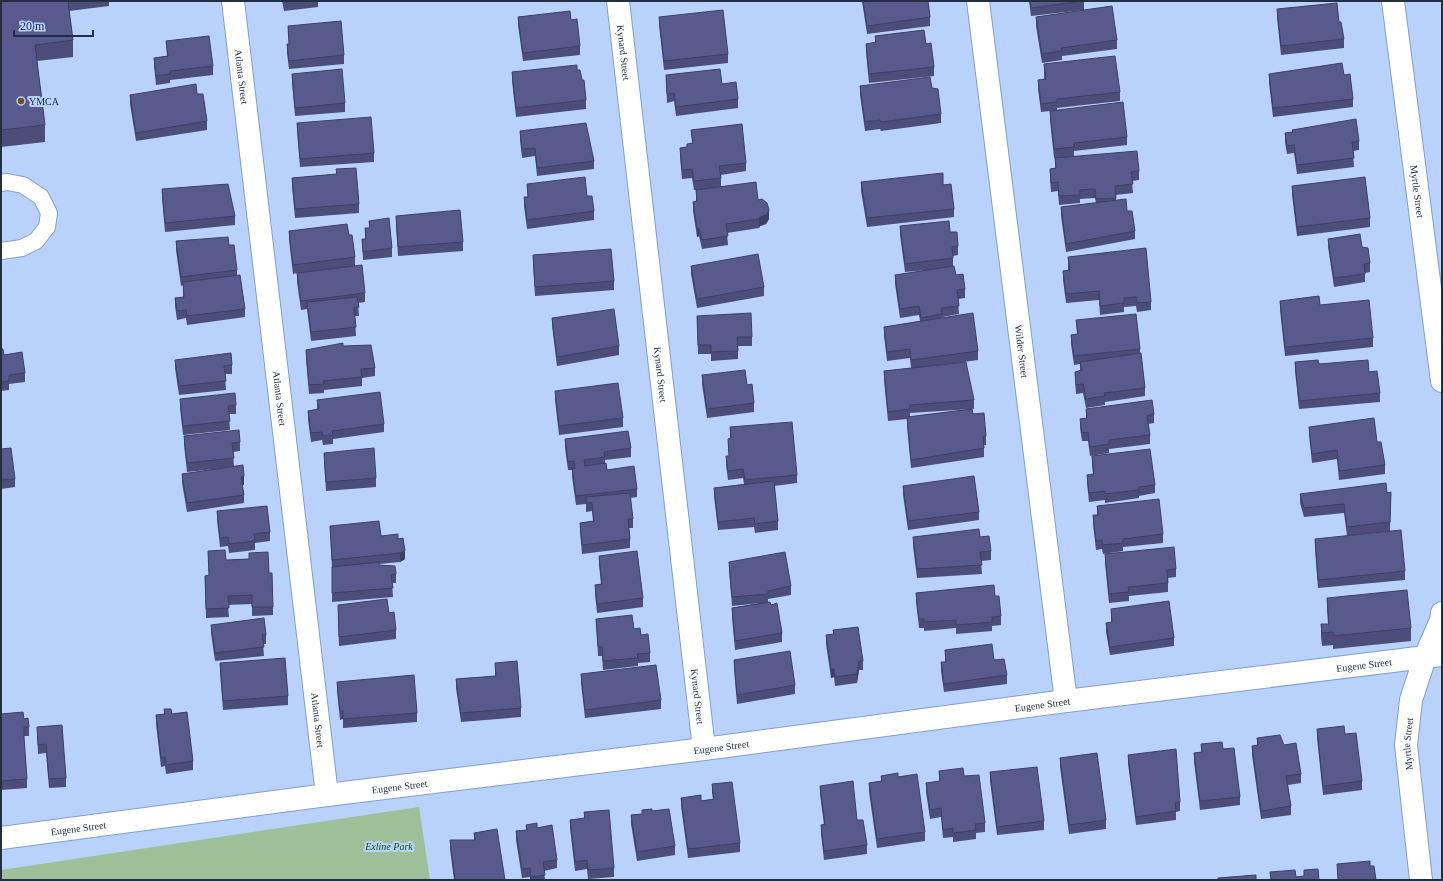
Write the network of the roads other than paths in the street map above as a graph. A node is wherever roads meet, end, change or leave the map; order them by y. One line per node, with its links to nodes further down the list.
1 (233, 1): 12 (street, Atlanta Street)
2 (618, 1): 11 (street, Kynard Street)
3 (978, 1): 10 (street, Wilder Street)
4 (1393, 1): 7 (street, Myrtle Street)
5 (1, 183): 6 (lane)
6 (1, 251)
7 (1442, 382)
8 (1442, 613): 9 (street, Myrtle Street)
9 (1433, 656): 10 (street, Eugene Street); 14 (street, Myrtle Street)
10 (1066, 701): 11 (street, Eugene Street)
11 (704, 749): 12 (street, Eugene Street)
12 (327, 795): 13 (street, Eugene Street)
13 (1, 838)
14 (1421, 880)

